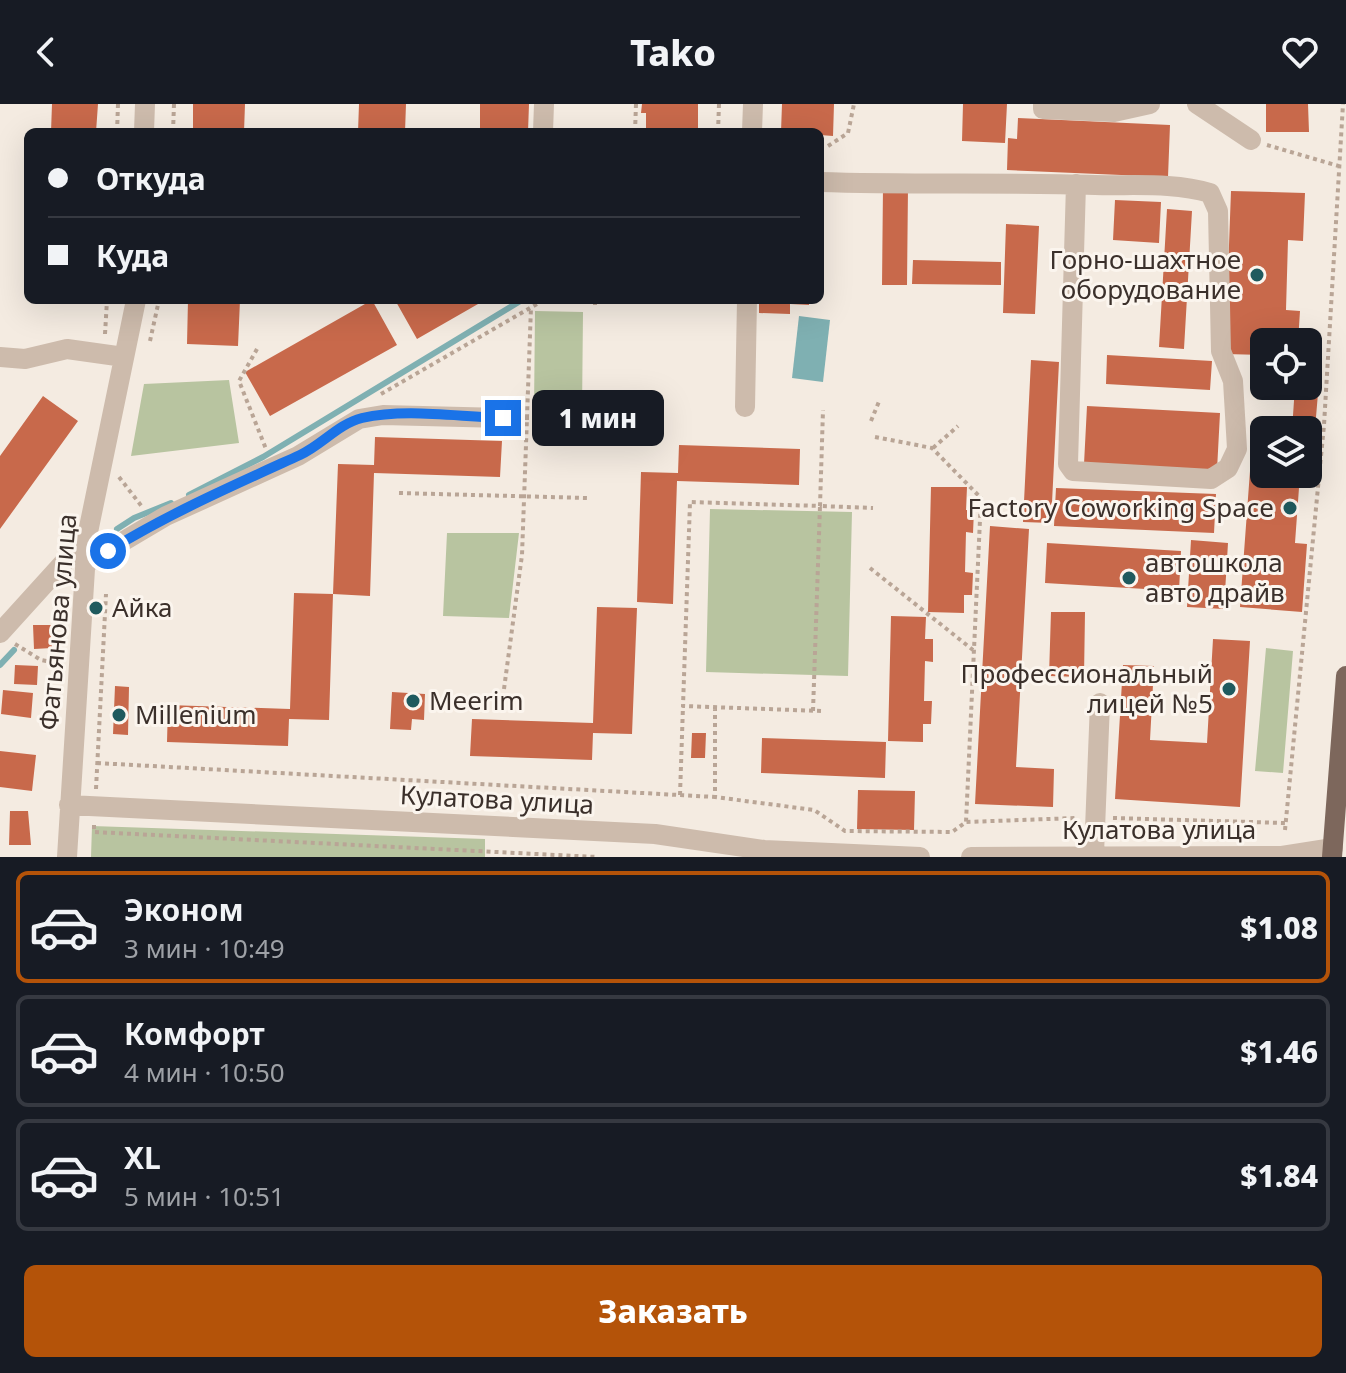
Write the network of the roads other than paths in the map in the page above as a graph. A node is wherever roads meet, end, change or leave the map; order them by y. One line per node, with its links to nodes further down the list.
1 (145, 104): 7 (street)
2 (544, 104): 8 (street)
3 (753, 104): 9 (street)
4 (1043, 104): 5 (street)
5 (1150, 104)
6 (1197, 104): 10 (street)
7 (144, 128)
8 (543, 128)
9 (752, 128)
10 (1251, 140)
11 (824, 182): 12 (street)
12 (1076, 184): 12 (street)
13 (135, 304): 16 (street, Фатьянова улица)
14 (747, 304): 17 (street)
15 (0, 357): 16 (street)
16 (124, 357): 19 (street, Фатьянова улица)
17 (745, 407)
18 (503, 418): 20 (street)
19 (87, 537): 20 (street, Фатьянова улица); 21 (street)
20 (85, 564): 24 (street, Фатьянова улица)
21 (0, 632)
22 (1346, 676): 26 (main road)
23 (1100, 703): 27 (street)
24 (69, 805): 25 (street, Кулатова улица); 28 (street, Фатьянова улица)
25 (674, 847): 29 (street, Кулатова улица)
26 (1337, 851): 27 (street, Кулатова улица)
27 (1094, 854): 30 (street, Кулатова улица)
28 (67, 857)
29 (920, 857)
30 (971, 857)

